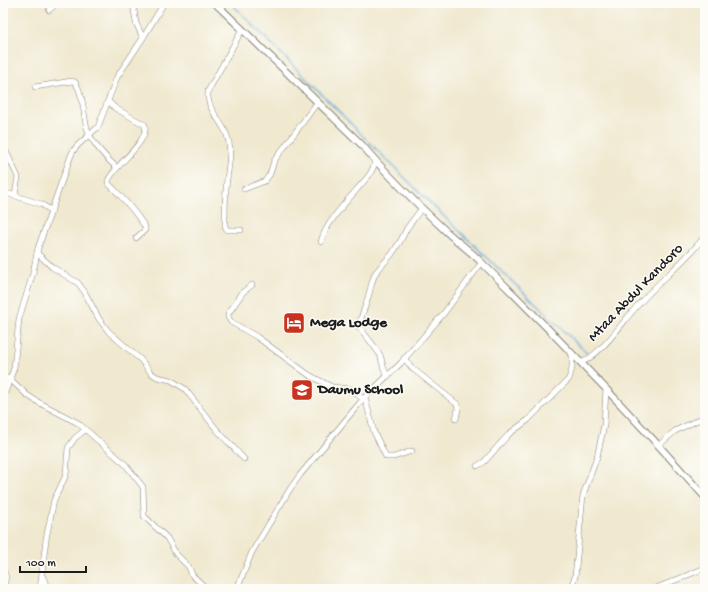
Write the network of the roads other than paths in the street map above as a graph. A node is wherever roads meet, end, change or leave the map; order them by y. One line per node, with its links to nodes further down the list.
1 (57, 3): 5 (street)
2 (133, 3): 7 (street)
3 (164, 3): 7 (street)
4 (214, 3): 6 (main road)
5 (49, 10)
6 (242, 30): 10 (main road); 22 (street)
7 (143, 38): 9 (street)
8 (35, 87): 11 (street)
9 (108, 101): 11 (street); 14 (street)
10 (317, 103): 13 (main road); 15 (street)
11 (89, 136): 14 (street); 19 (street)
12 (3, 145): 17 (street)
13 (374, 160): 20 (main road); 25 (street)
14 (117, 168): 24 (street)
15 (244, 188)
16 (3, 192): 17 (street)
17 (15, 195): 18 (street)
18 (41, 204): 19 (street); 21 (street)
19 (53, 204): 21 (street)
20 (422, 208): 27 (main road); 32 (street)
21 (52, 211): 26 (street)
22 (241, 230)
23 (705, 236): 31 (street, Mtaa Abdul Kandoro)
24 (136, 238)
25 (321, 242)
26 (37, 253): 34 (street); 43 (street)
27 (482, 262): 29 (main road); 30 (street)
28 (252, 285): 37 (street)
29 (572, 353): 31 (main road); 44 (street)
30 (404, 358): 32 (street); 39 (street)
31 (581, 363): 35 (main road)
32 (388, 376): 37 (street)
33 (3, 377): 34 (street)
34 (10, 378): 36 (street); 40 (street)
35 (606, 389): 41 (main road); 54 (street)
36 (3, 398)
37 (364, 398): 42 (street); 53 (street)
38 (705, 407): 41 (street)
39 (456, 419)
40 (85, 430): 48 (street); 52 (street)
41 (659, 445): 45 (main road)
42 (412, 451)
43 (244, 459)
44 (477, 466)
45 (705, 497)
46 (705, 568): 55 (street)
47 (3, 569): 49 (street)
48 (42, 576): 50 (street); 51 (street)
49 (3, 588)
50 (40, 589)
51 (50, 589)
52 (207, 589)
53 (237, 589)
54 (570, 589)
55 (654, 589)

